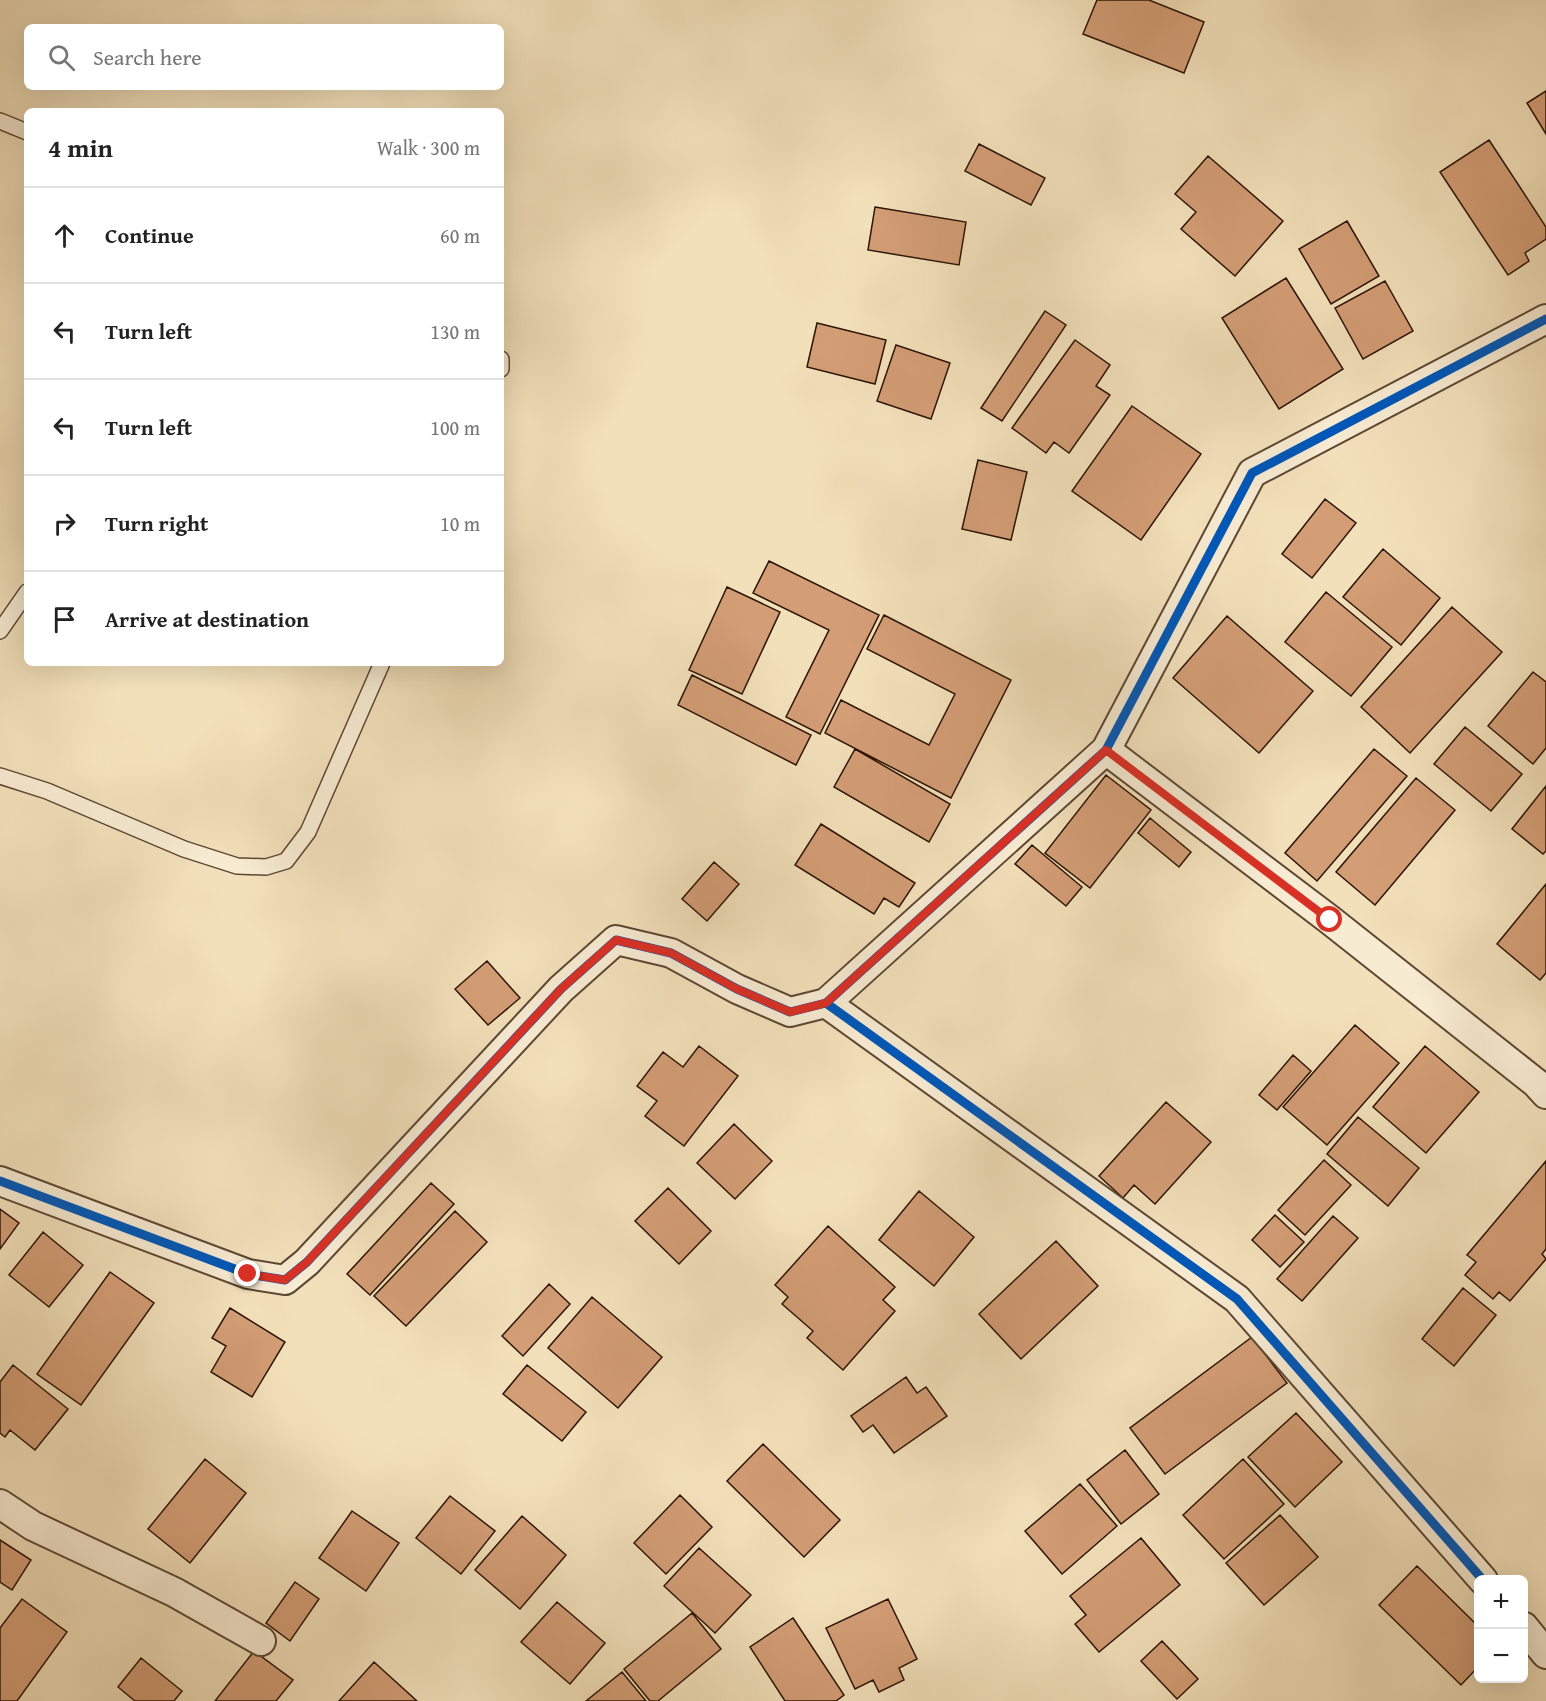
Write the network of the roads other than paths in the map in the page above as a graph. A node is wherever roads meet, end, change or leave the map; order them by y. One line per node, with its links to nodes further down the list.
1 (0, 121): 2 (lane)
2 (24, 131)
3 (1546, 319): 7 (street)
4 (24, 596): 5 (lane)
5 (0, 632)
6 (381, 666): 8 (lane)
7 (1106, 750): 9 (street); 10 (street)
8 (0, 777)
9 (826, 1003): 11 (street); 13 (street)
10 (1546, 1094)
11 (0, 1181)
12 (0, 1504): 15 (street)
13 (1479, 1575)
14 (1526, 1629): 16 (street)
15 (261, 1641)
16 (1546, 1654)

